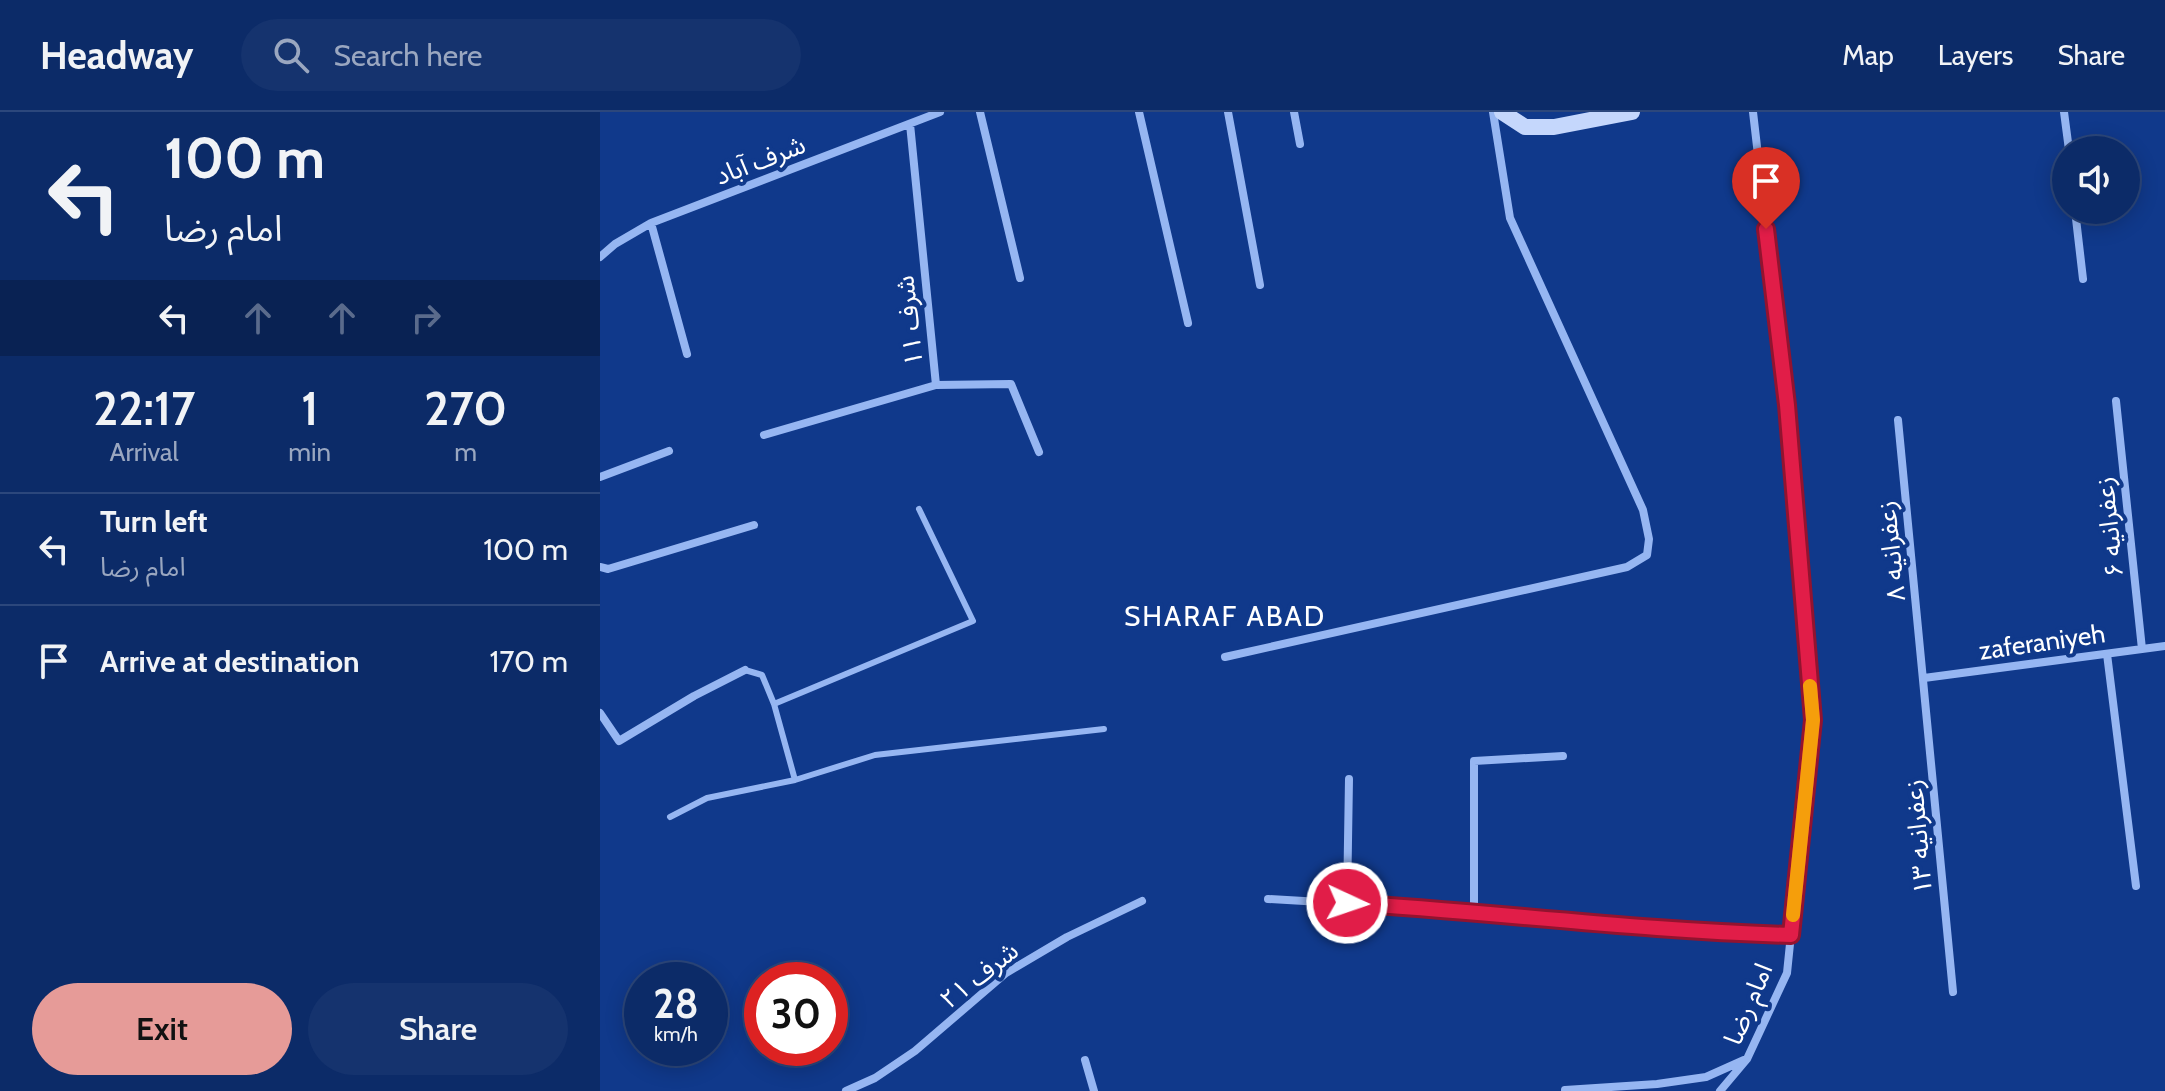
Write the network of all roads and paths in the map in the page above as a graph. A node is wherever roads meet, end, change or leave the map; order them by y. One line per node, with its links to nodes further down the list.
1 (940, 112): 11 (street, شرف آباد)
2 (980, 112): 17 (street)
3 (1139, 112): 20 (street)
4 (1228, 112): 19 (street)
5 (1294, 112): 13 (street)
6 (1493, 112): 35 (street)
7 (1502, 112): 8 (main road)
8 (1632, 112)
9 (1753, 112): 50 (street, امام رضا)
10 (2064, 112): 12 (street)
11 (910, 124): 14 (street, شرف آباد); 22 (street, شرف ۱۱)
12 (2067, 136)
13 (1300, 144)
14 (651, 223): 16 (street, شرف آباد); 21 (street)
15 (2077, 224): 18 (street)
16 (600, 257)
17 (1020, 278)
18 (2083, 279)
19 (1260, 285)
20 (1188, 323)
21 (687, 354)
22 (936, 385): 25 (street, شرف ۱۱); 27 (street)
23 (2116, 401): 33 (street, زعفرانیه ۶)
24 (1898, 420): 37 (street, زعفرانیه ۸)
25 (764, 435)
26 (669, 451): 28 (street)
27 (1039, 452)
28 (600, 477)
29 (919, 509): 38 (lane)
30 (754, 525): 31 (street)
31 (600, 567)
32 (2165, 646): 33 (street, zaferaniyeh)
33 (2142, 649): 34 (street, zaferaniyeh)
34 (2107, 654): 37 (street, zaferaniyeh); 45 (street)
35 (1225, 657)
36 (745, 670): 38 (lane); 39 (street)
37 (1924, 678): 51 (street, زعفرانیه ۱۳)
38 (774, 704): 43 (lane)
39 (600, 713)
40 (1104, 729): 43 (lane)
41 (1563, 756): 49 (street)
42 (1349, 779): 48 (street)
43 (795, 780): 44 (lane)
44 (670, 817)
45 (2136, 886)
46 (1268, 899): 48 (street)
47 (1142, 901): 55 (street, شرف ۲۱)
48 (1347, 903): 49 (street)
49 (1474, 911): 50 (street)
50 (1791, 935): 52 (street, امام رضا)
51 (1953, 992)
52 (1747, 1059): 54 (street); 57 (street, امام رضا)
53 (1085, 1060): 56 (street)
54 (1565, 1090)
55 (846, 1091)
56 (1094, 1091)
57 (1720, 1091)

